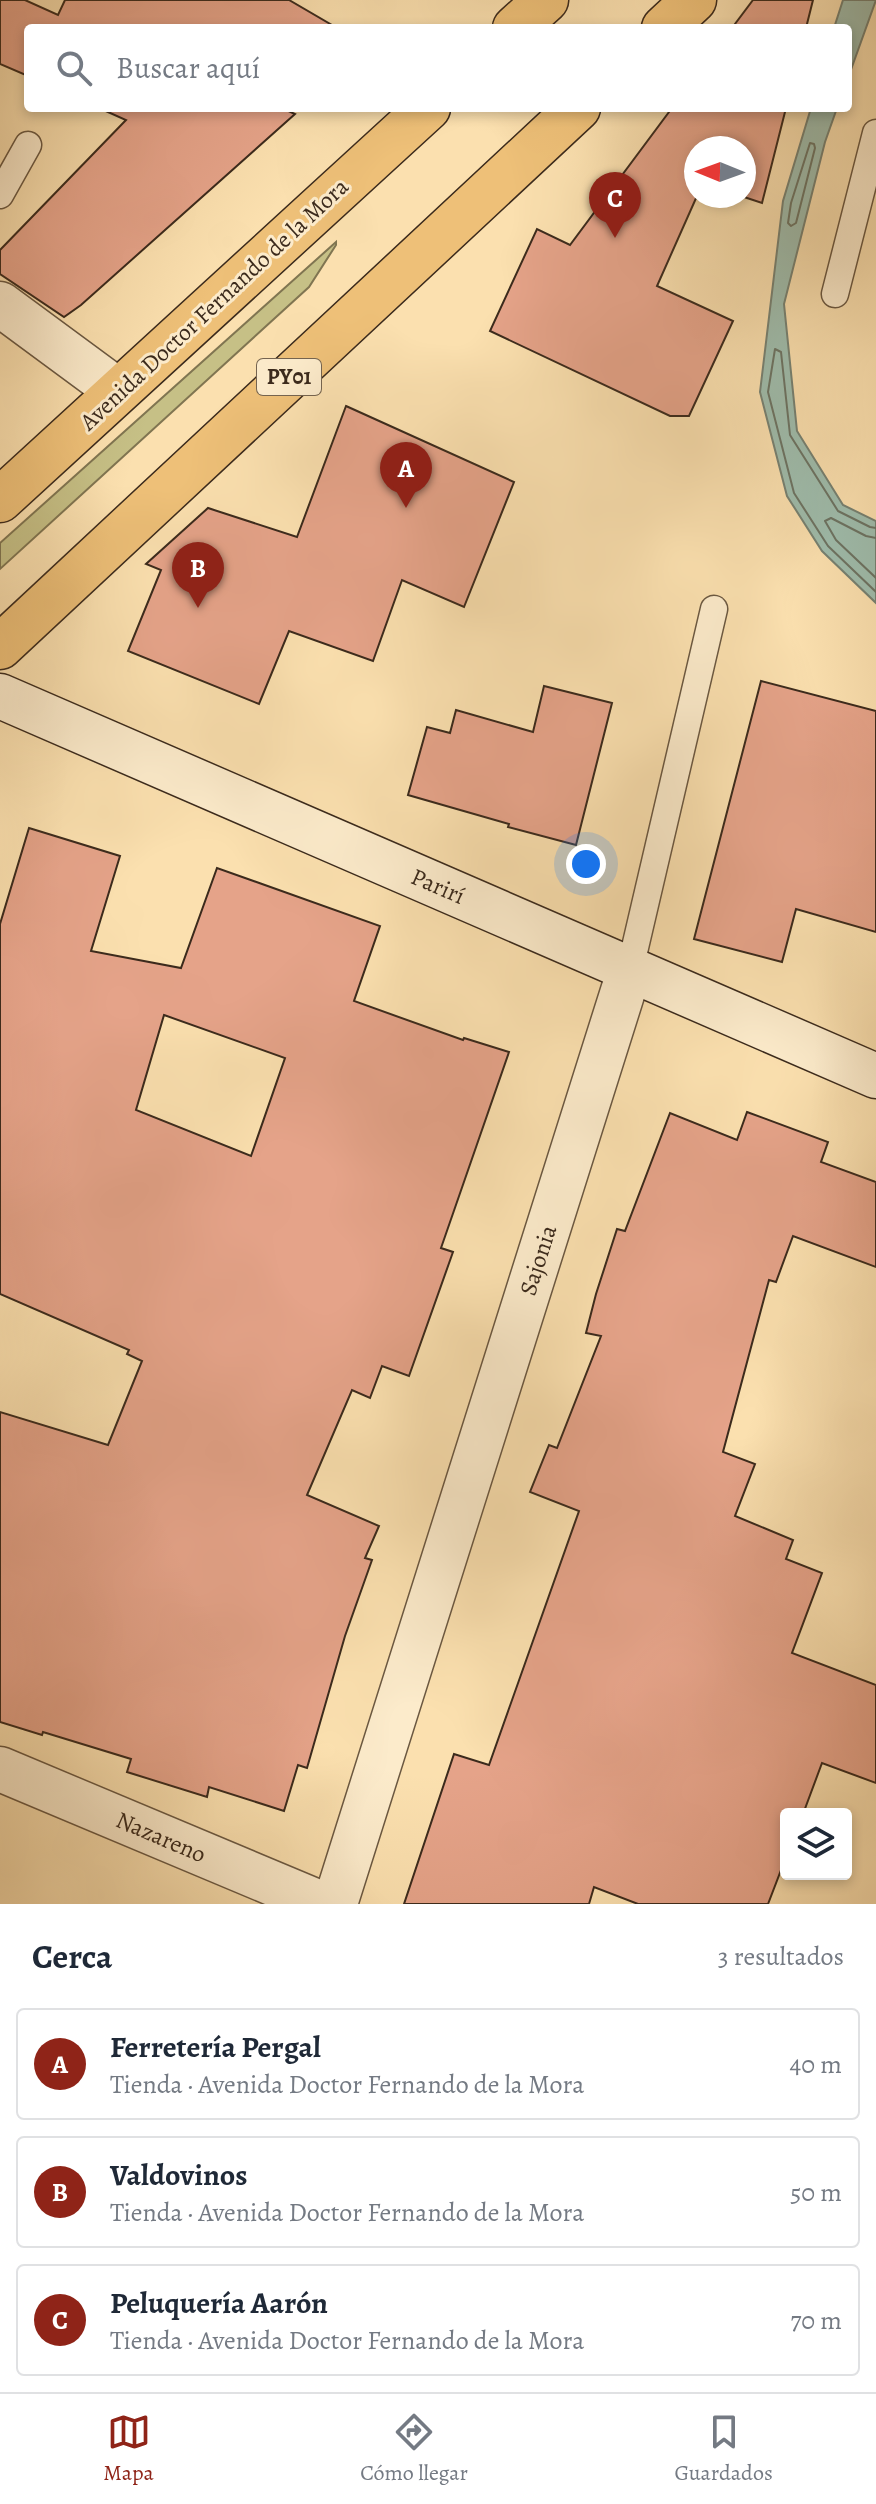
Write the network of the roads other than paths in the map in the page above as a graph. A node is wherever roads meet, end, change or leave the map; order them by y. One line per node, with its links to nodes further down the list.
1 (546, 0): 3 (highway)
2 (694, 0): 4 (highway)
3 (519, 24)
4 (668, 24)
5 (424, 112): 12 (highway, Avenida Doctor Fernando de la Mora)
6 (574, 112): 15 (highway, PY01)
7 (876, 133): 10 (lane)
8 (28, 145): 9 (lane)
9 (0, 195)
10 (835, 294)
11 (0, 304): 12 (street)
12 (118, 391): 13 (highway, Avenida Doctor Fernando de la Mora)
13 (0, 500)
14 (714, 609): 17 (lane, Sajonia)
15 (0, 647)
16 (0, 696): 17 (street, Parirí)
17 (630, 969): 18 (street, Parirí); 21 (street, Sajonia)
18 (876, 1076)
19 (0, 1769): 20 (street, Nazareno)
20 (322, 1904)
21 (335, 1904)

